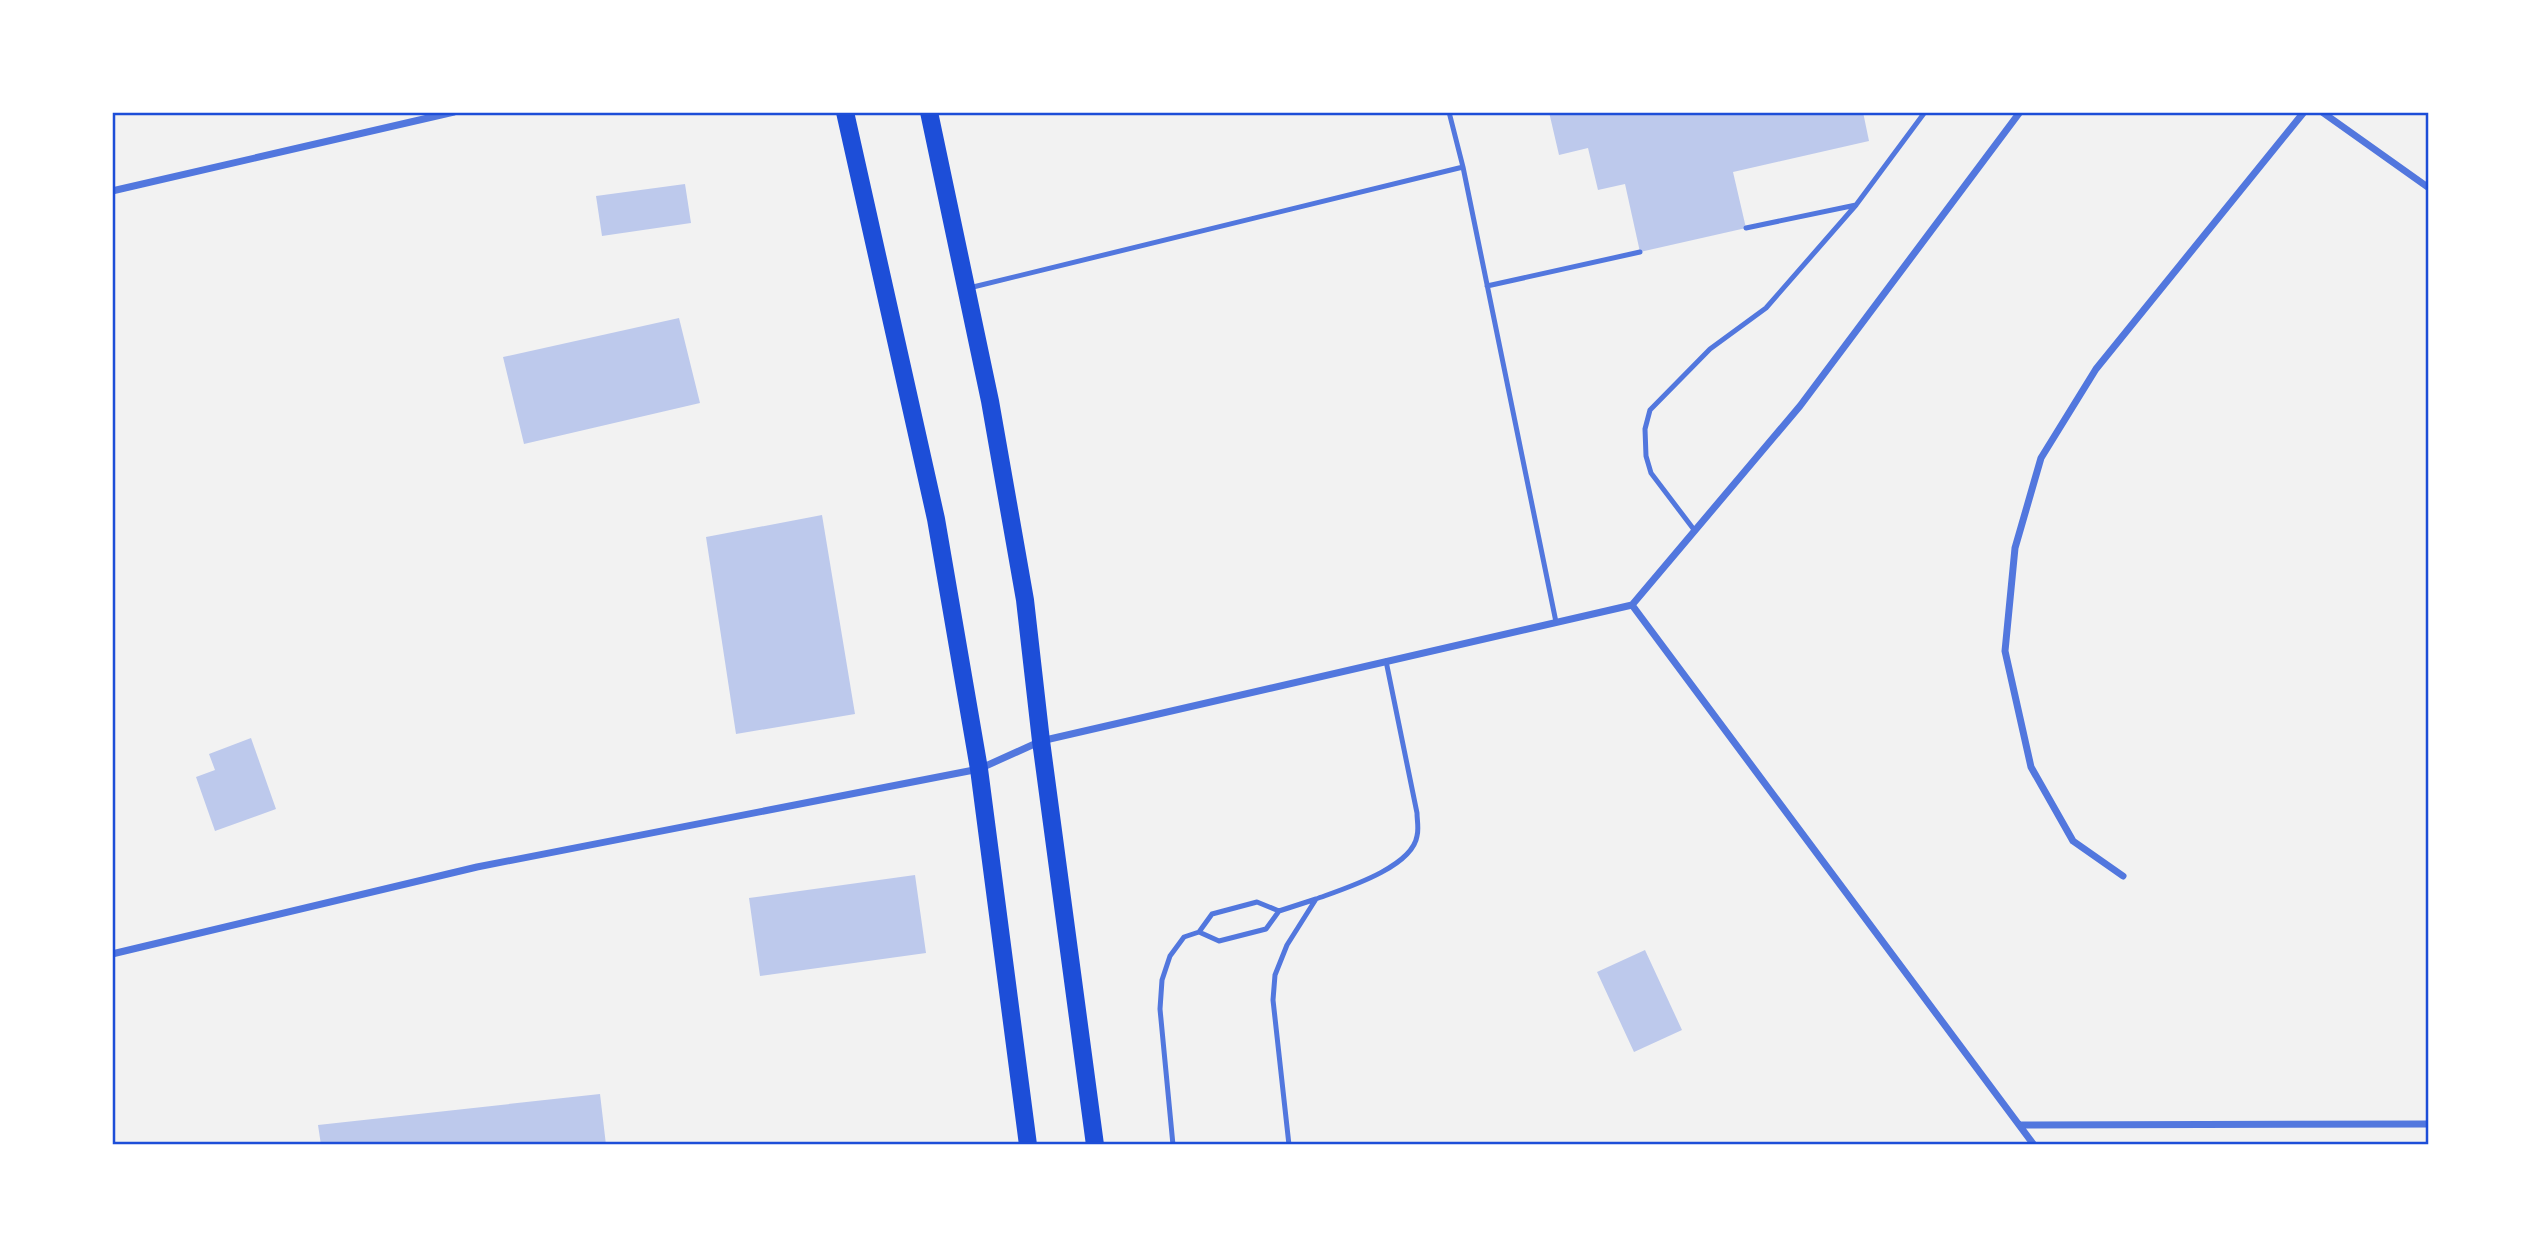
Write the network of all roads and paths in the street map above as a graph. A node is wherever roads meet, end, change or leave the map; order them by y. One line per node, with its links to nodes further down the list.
1 (454, 112): 11 (street)
2 (845, 112): 22 (main road)
3 (929, 112): 16 (main road)
4 (1449, 112): 9 (lane)
5 (1925, 112): 12 (lane)
6 (2020, 112): 17 (street)
7 (2304, 112): 23 (street)
8 (2322, 112): 10 (street)
9 (1462, 167): 15 (lane); 16 (lane)
10 (2429, 188)
11 (112, 191)
12 (1856, 205): 13 (lane); 17 (lane)
13 (1746, 228)
14 (1640, 252): 15 (lane)
15 (1487, 286): 19 (lane)
16 (966, 289): 21 (main road)
17 (1695, 531): 18 (street)
18 (1632, 605): 19 (street); 29 (street)
19 (1556, 622): 20 (street)
20 (1385, 661): 21 (street); 24 (lane)
21 (1041, 741): 22 (street); 31 (main road)
22 (979, 769): 27 (street); 30 (main road)
23 (2123, 876)
24 (1317, 899): 25 (lane); 33 (lane)
25 (1279, 911): 26 (lane); 26 (lane)
26 (1199, 932): 32 (lane)
27 (112, 954)
28 (2429, 1124): 29 (street)
29 (2021, 1125): 34 (street)
30 (1028, 1145)
31 (1095, 1145)
32 (1172, 1145)
33 (1289, 1145)
34 (2034, 1145)

